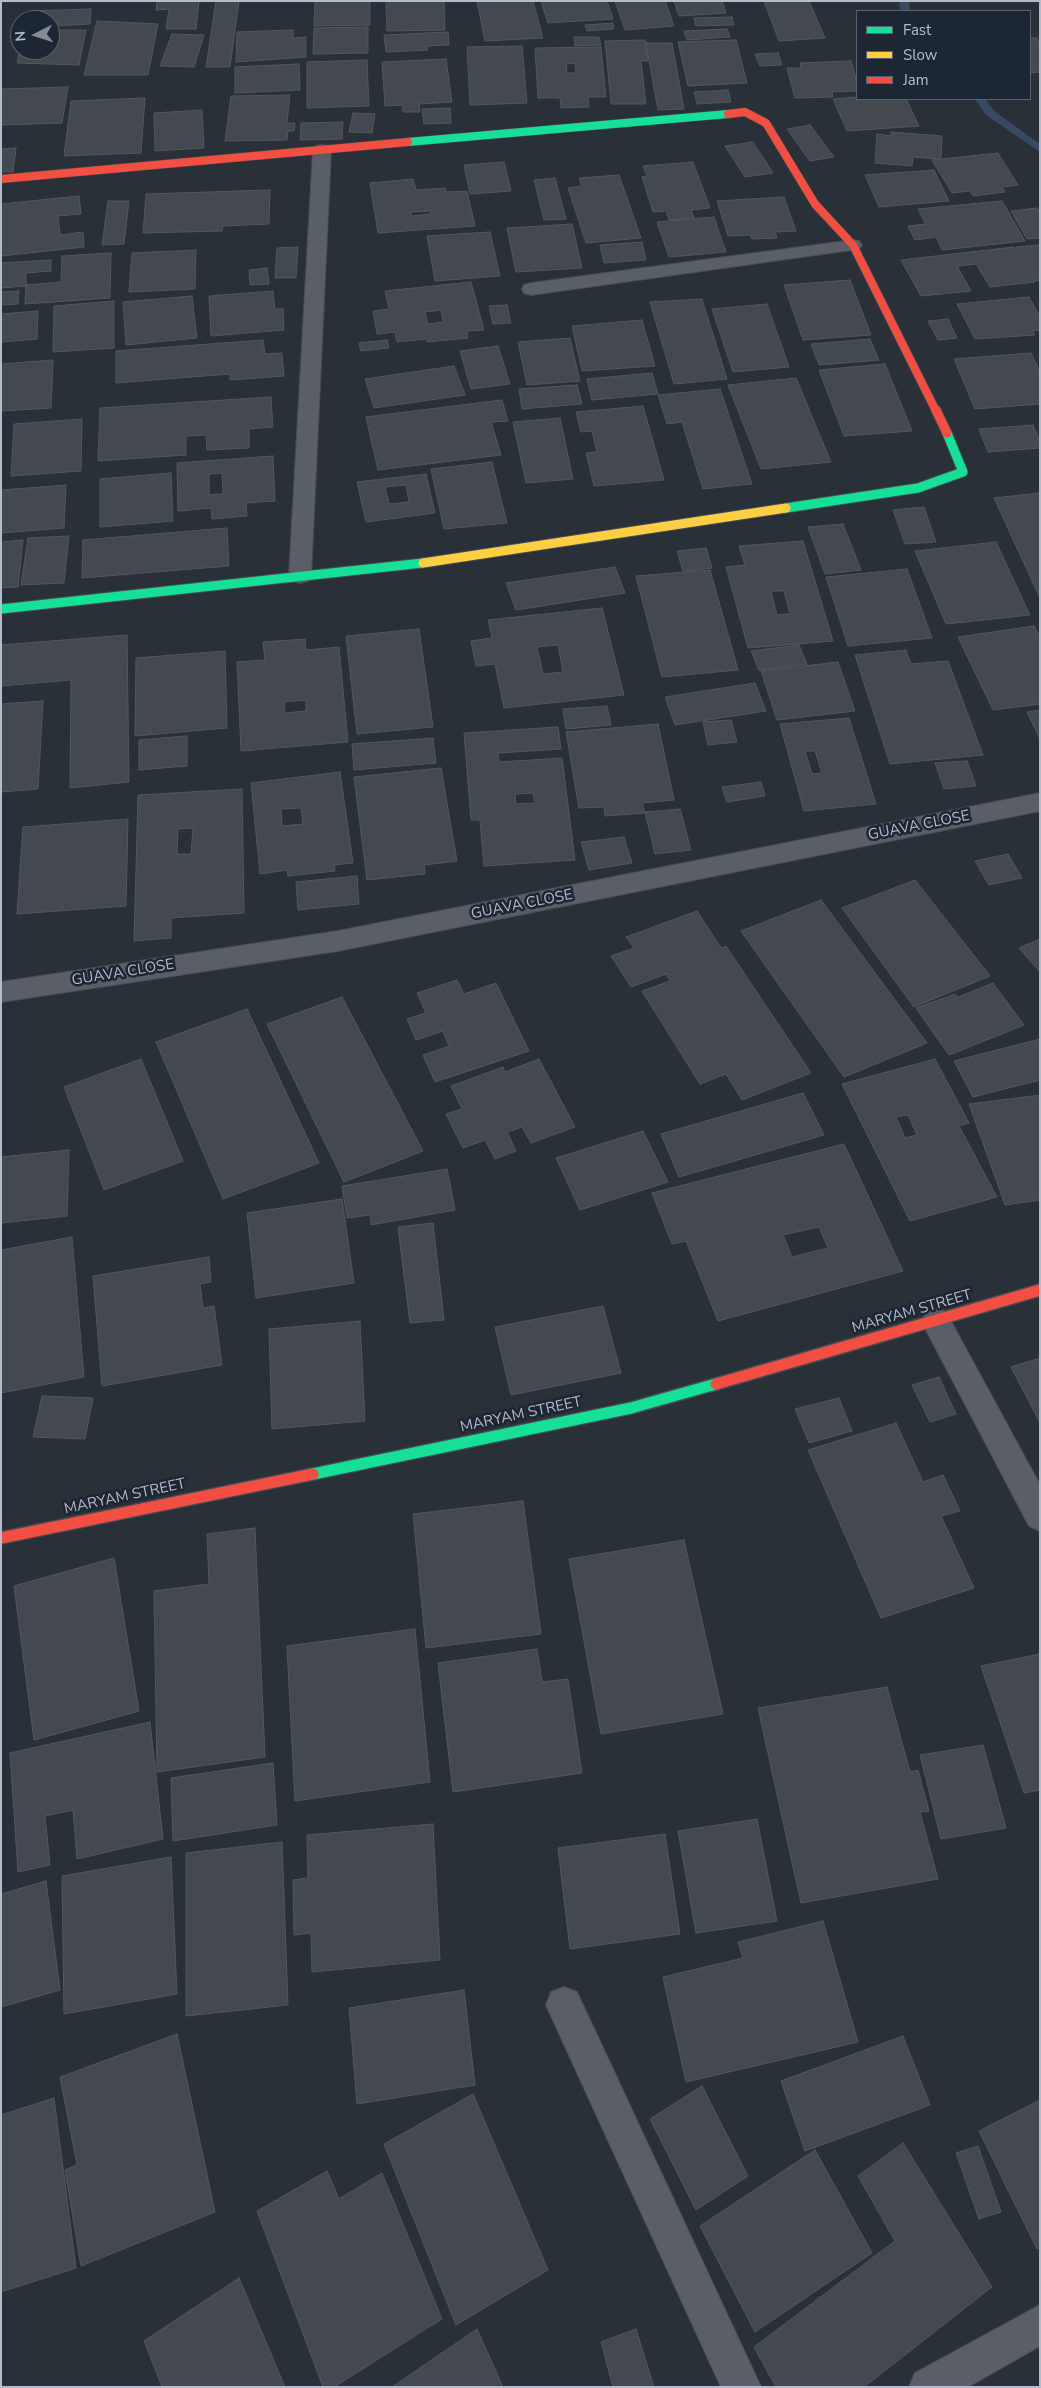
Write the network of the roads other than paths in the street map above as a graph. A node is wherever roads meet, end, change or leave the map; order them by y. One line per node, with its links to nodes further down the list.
1 (322, 150): 2 (street); 3 (street); 5 (street)
2 (1, 179)
3 (853, 245): 4 (street); 5 (street)
4 (531, 289)
5 (300, 576): 6 (street)
6 (1, 609)
7 (1040, 802): 8 (street, GUAVA CLOSE)
8 (1, 992)
9 (1040, 1290): 10 (street, MARYAM STREET)
10 (936, 1321): 11 (street); 12 (street, MARYAM STREET)
11 (1040, 1516)
12 (1, 1538)
13 (564, 2005): 15 (street)
14 (1040, 2324): 16 (street)
15 (741, 2387)
16 (929, 2387)

